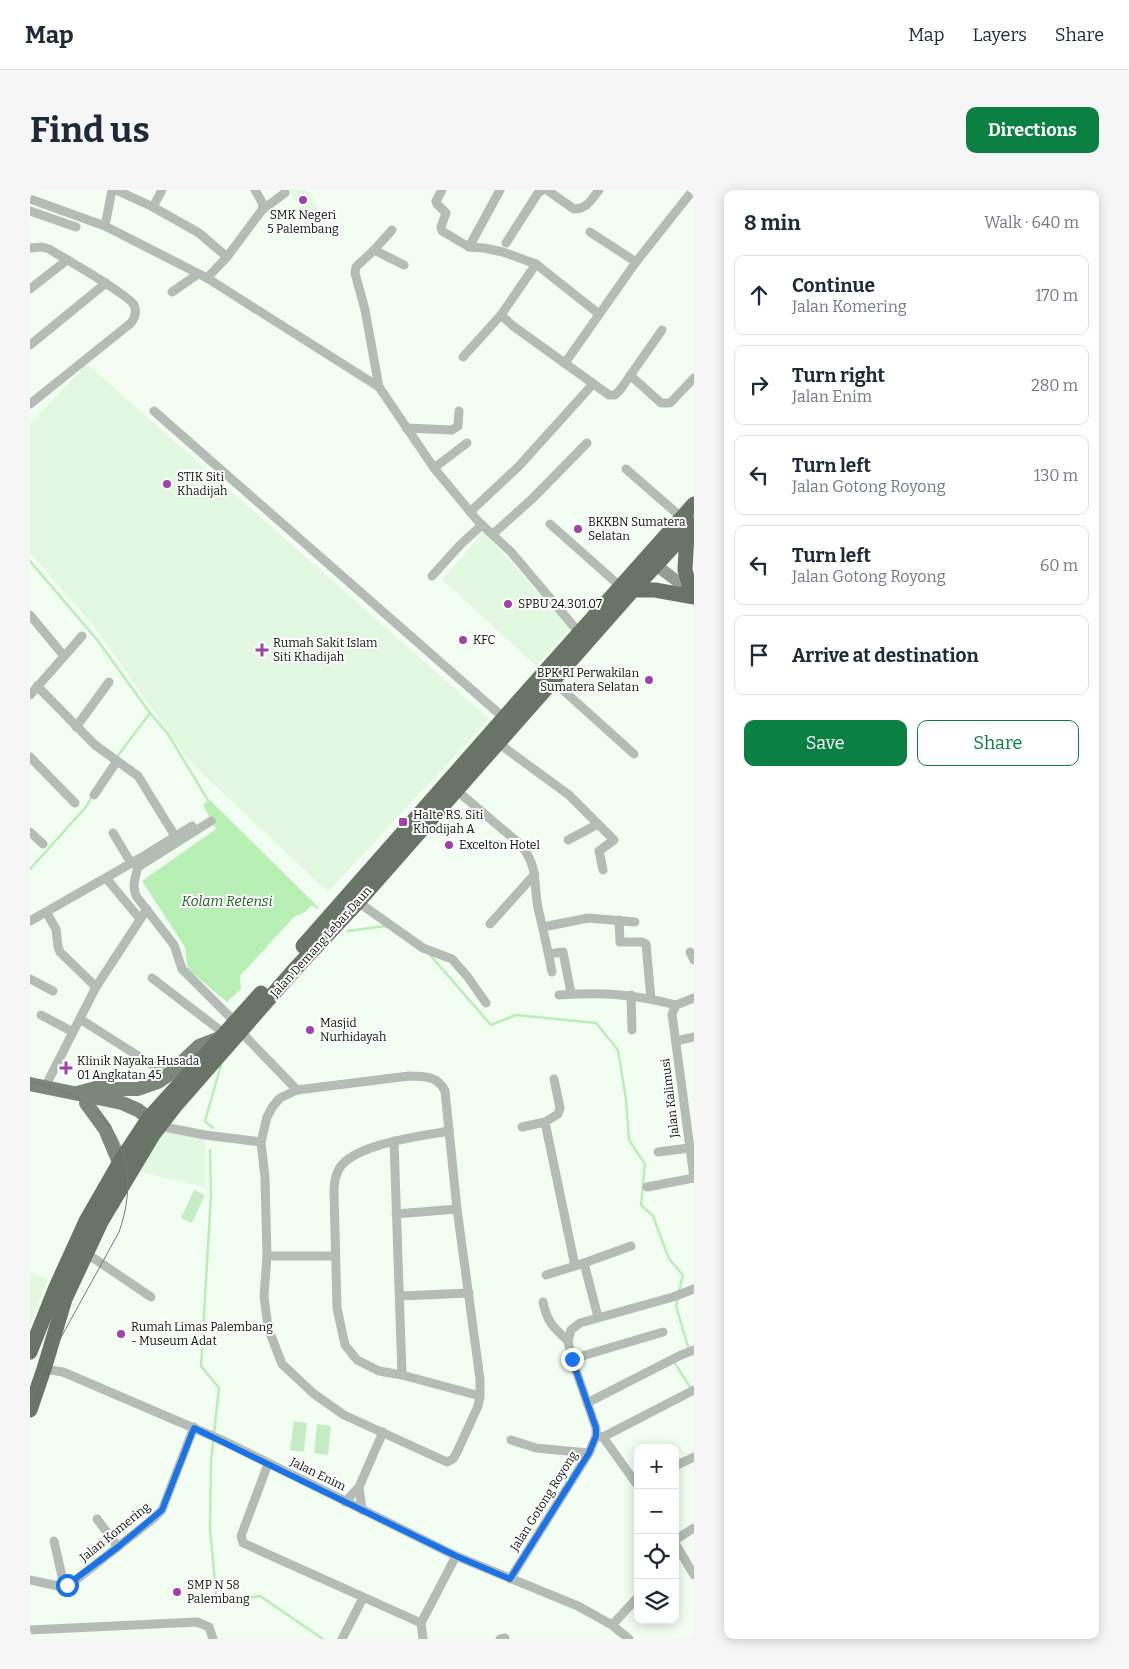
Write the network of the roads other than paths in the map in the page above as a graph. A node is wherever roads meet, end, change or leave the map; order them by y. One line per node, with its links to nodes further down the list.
1 (112, 190): 18 (street)
2 (116, 190): 14 (street)
3 (162, 190): 14 (street)
4 (255, 190): 15 (street)
5 (442, 190): 23 (street)
6 (500, 190): 23 (street)
7 (543, 190): 22 (street)
8 (547, 190): 9 (street)
9 (599, 190)
10 (693, 190): 28 (street)
11 (285, 194): 15 (street)
12 (30, 199): 13 (street)
13 (48, 206): 17 (street); 18 (street)
14 (153, 207): 26 (street)
15 (262, 210): 26 (street)
16 (30, 211): 17 (street)
17 (44, 216): 19 (street)
18 (104, 226): 31 (street)
19 (76, 227)
20 (392, 230): 25 (street)
21 (590, 232): 28 (street)
22 (506, 243)
23 (469, 247): 29 (street)
24 (30, 248): 27 (street)
25 (374, 250): 30 (street); 45 (street)
26 (227, 257): 32 (street)
27 (67, 260): 33 (street); 34 (street)
28 (636, 262): 36 (street)
29 (536, 264): 36 (street); 37 (street)
30 (404, 265)
31 (198, 274): 32 (street); 35 (street)
32 (207, 278): 45 (street)
33 (106, 283): 39 (street); 46 (street)
34 (30, 290)
35 (172, 292)
36 (599, 314): 41 (street)
37 (501, 315): 40 (street); 41 (street)
38 (662, 330): 42 (street)
39 (30, 345)
40 (463, 356)
41 (565, 362): 44 (street)
42 (630, 375): 43 (street); 44 (street)
43 (694, 378)
44 (593, 384): 55 (street)
45 (379, 387): 49 (street)
46 (30, 404)
47 (154, 411): 72 (street)
48 (459, 411): 49 (street)
49 (406, 428): 52 (street)
50 (467, 443): 52 (street)
51 (588, 443): 59 (street)
52 (434, 468): 55 (street)
53 (626, 469): 58 (street)
54 (694, 504): 58 (highway, Jalan Demang Lebar Daun)
55 (470, 512): 57 (street)
56 (550, 524): 62 (street)
57 (482, 525): 59 (street); 61 (street)
58 (687, 525): 60 (highway, Jalan Demang Lebar Daun); 63 (highway)
59 (493, 534): 66 (street)
60 (651, 562): 62 (highway, Jalan Demang Lebar Daun); 63 (street)
61 (432, 576)
62 (627, 589): 63 (highway); 66 (highway, Jalan Demang Lebar Daun)
63 (693, 594)
64 (30, 616): 67 (street)
65 (82, 636): 67 (street)
66 (584, 637): 68 (highway, Jalan Demang Lebar Daun); 72 (highway, Jalan Demang Lebar Daun)
67 (64, 656): 70 (street)
68 (553, 680): 74 (highway, Jalan Demang Lebar Daun); 75 (street)
69 (109, 682): 73 (street)
70 (37, 686): 71 (street); 73 (street)
71 (30, 695)
72 (504, 718): 78 (highway, Jalan Demang Lebar Daun)
73 (76, 727): 77 (street)
74 (498, 743): 78 (highway, Jalan Demang Lebar Daun); 82 (street)
75 (634, 754)
76 (30, 757): 80 (street)
77 (115, 760): 79 (street); 86 (street)
78 (452, 786): 91 (street); 93 (highway, Jalan Demang Lebar Daun); 117 (highway, Jalan Demang Lebar Daun)
79 (94, 795)
80 (75, 803)
81 (211, 821): 94 (street)
82 (598, 824): 87 (street); 90 (street)
83 (192, 826): 86 (street)
84 (30, 832): 88 (street)
85 (113, 833): 89 (street)
86 (175, 836): 89 (street)
87 (568, 840)
88 (43, 844)
89 (131, 863): 92 (street)
90 (603, 870)
91 (535, 874): 100 (street); 101 (street)
92 (106, 878): 95 (street); 96 (street)
93 (358, 902): 113 (street); 117 (highway, Jalan Demang Lebar Daun)
94 (147, 909): 96 (street); 117 (street)
95 (46, 912): 98 (street); 106 (street)
96 (140, 919): 106 (street)
97 (619, 920): 99 (street); 101 (street); 111 (street)
98 (30, 921)
99 (635, 922)
100 (490, 924)
101 (543, 927): 102 (street)
102 (549, 954): 103 (street); 108 (street)
103 (552, 972)
104 (152, 978): 120 (street)
105 (30, 979): 107 (street)
106 (96, 987): 116 (street)
107 (53, 991)
108 (571, 994): 109 (street); 110 (street)
109 (559, 995)
110 (631, 995): 111 (street); 118 (street)
111 (651, 998): 114 (street)
112 (694, 998): 114 (street)
113 (486, 1003)
114 (676, 1005): 122 (street, Jalan Kalimusi)
115 (41, 1015): 119 (street)
116 (80, 1019): 119 (street); 123 (street)
117 (238, 1027): 120 (highway, Jalan Demang Lebar Daun); 127 (street); 131 (highway, Jalan Demang Lebar Daun)
118 (632, 1030)
119 (73, 1032): 126 (street)
120 (223, 1036): 123 (main road); 131 (highway, Jalan Demang Lebar Daun)
121 (694, 1037): 122 (street)
122 (676, 1041): 136 (street, Jalan Kalimusi)
123 (168, 1075): 129 (main road)
124 (554, 1079): 130 (street)
125 (30, 1084): 126 (main road)
126 (45, 1087): 129 (main road)
127 (297, 1090): 133 (street); 135 (street)
128 (30, 1091): 129 (main road)
129 (81, 1098): 131 (main road); 138 (main road)
130 (545, 1122): 132 (street); 147 (street)
131 (151, 1127): 135 (street); 138 (highway, Jalan Demang Lebar Daun); 144 (highway, Jalan Demang Lebar Daun)
132 (522, 1127)
133 (450, 1131): 134 (street); 141 (street)
134 (394, 1141): 142 (street); 146 (street)
135 (261, 1142): 145 (street)
136 (689, 1148): 137 (street); 139 (street, Jalan Kalimusi)
137 (658, 1152)
138 (120, 1162): 158 (highway, Jalan Demang Lebar Daun)
139 (694, 1178): 140 (street)
140 (647, 1187)
141 (457, 1209): 142 (street); 150 (street)
142 (396, 1214): 151 (street)
143 (631, 1246): 147 (street)
144 (86, 1253): 152 (street); 160 (highway, Jalan Demang Lebar Daun)
145 (267, 1256): 146 (street); 167 (street)
146 (334, 1256): 161 (street)
147 (580, 1264): 148 (street); 154 (street)
148 (546, 1275)
149 (694, 1289): 154 (street)
150 (469, 1293): 151 (street); 163 (street)
151 (400, 1296): 161 (street)
152 (151, 1297)
153 (543, 1302): 156 (street)
154 (598, 1318): 156 (street)
155 (663, 1332): 159 (street)
156 (568, 1341): 159 (street)
157 (694, 1350): 164 (street)
158 (30, 1352)
159 (572, 1359): 164 (street)
160 (44, 1369): 165 (highway, Jalan Demang Lebar Daun); 166 (street, Jalan Enim)
161 (402, 1374): 163 (street)
162 (691, 1391): 168 (street)
163 (480, 1396): 167 (street)
164 (586, 1402): 168 (street)
165 (30, 1410)
166 (194, 1428): 172 (street, Jalan Enim); 182 (street, Jalan Komering)
167 (383, 1432): 175 (street)
168 (600, 1436): 170 (street, Jalan Gotong Royong); 174 (street)
169 (511, 1440): 170 (street)
170 (589, 1453): 186 (street, Jalan Gotong Royong)
171 (694, 1457): 173 (street)
172 (268, 1464): 176 (street, Jalan Enim); 189 (street)
173 (679, 1464)
174 (634, 1481)
175 (359, 1487): 176 (street); 177 (street)
176 (346, 1502): 177 (street, Jalan Enim)
177 (362, 1510): 184 (street, Jalan Enim)
178 (97, 1519): 182 (street)
179 (694, 1528): 180 (street)
180 (679, 1539)
181 (54, 1541): 188 (street)
182 (118, 1547): 188 (street, Jalan Komering)
183 (679, 1548): 185 (street)
184 (456, 1556): 186 (street, Jalan Enim); 191 (street)
185 (692, 1569)
186 (510, 1579): 192 (street, Jalan Enim)
187 (30, 1580): 188 (street)
188 (64, 1585)
189 (363, 1598): 191 (street); 195 (street)
190 (634, 1601): 192 (street)
191 (420, 1624): 196 (street)
192 (612, 1625): 197 (street, Jalan Enim)
193 (30, 1630): 194 (street)
194 (213, 1639)
195 (342, 1639)
196 (423, 1639)
197 (628, 1639)

